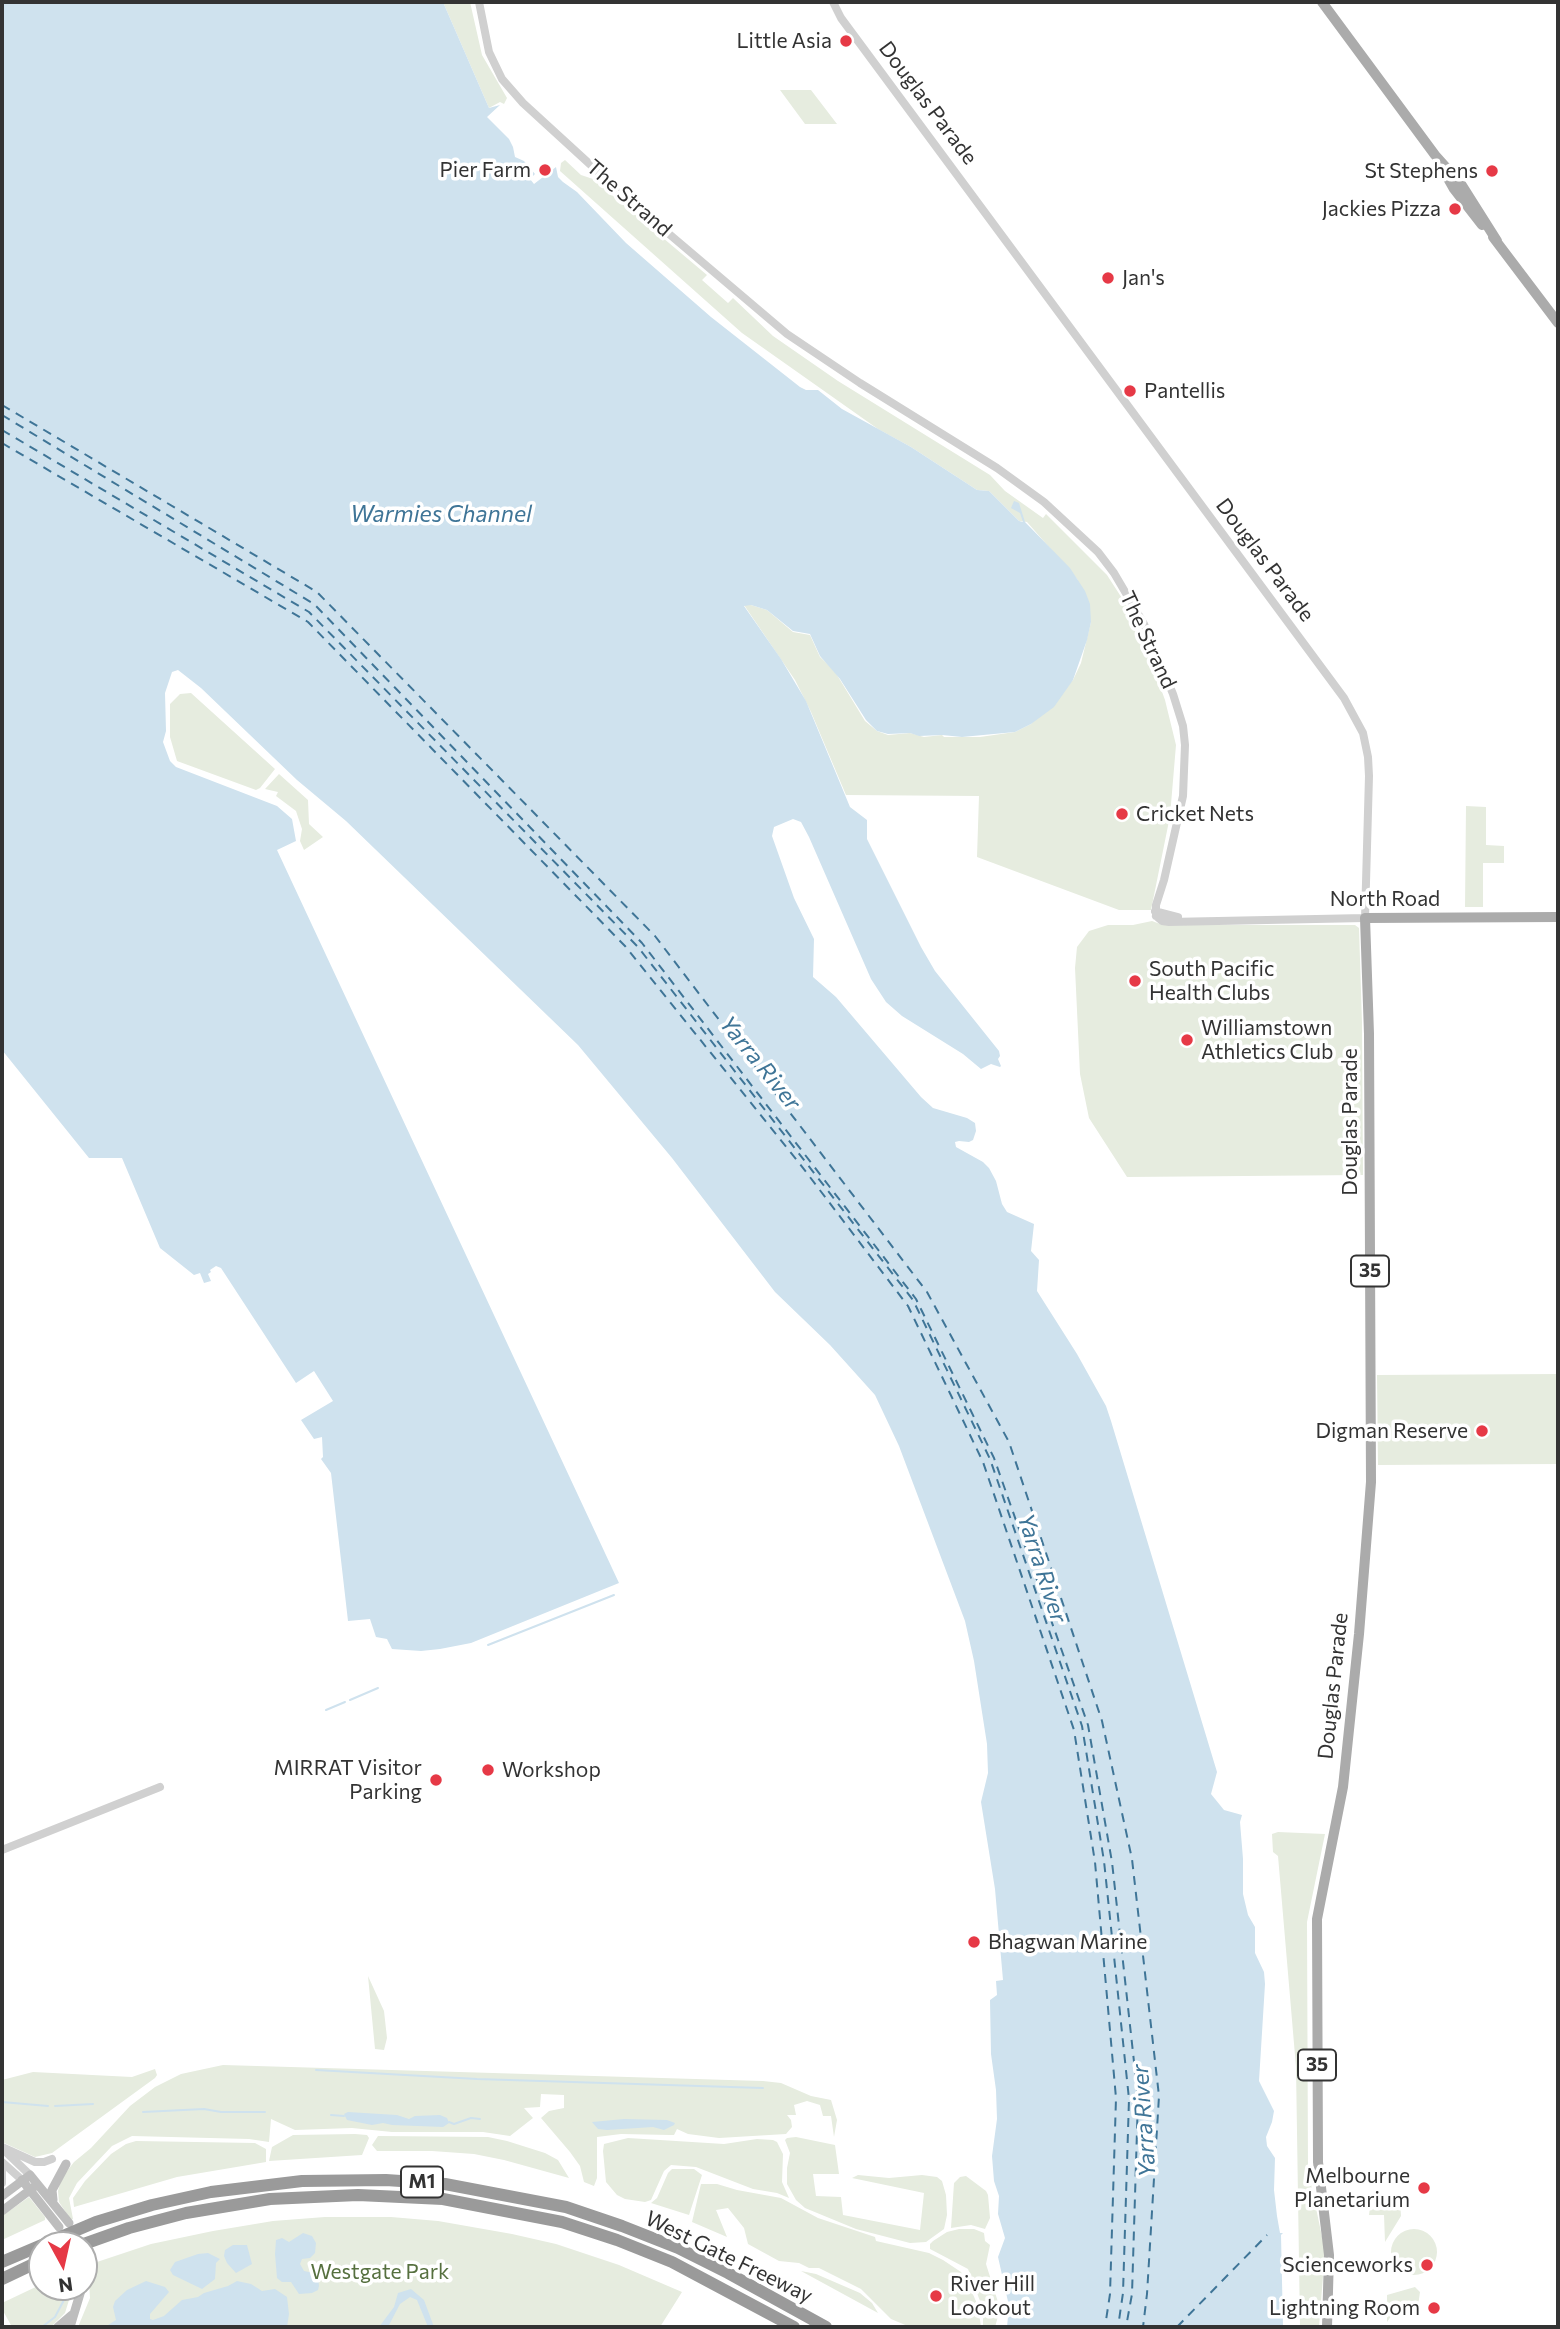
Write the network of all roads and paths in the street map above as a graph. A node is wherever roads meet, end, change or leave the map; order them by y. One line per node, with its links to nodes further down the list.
1 (479, 2): 5 (street, The Strand)
2 (833, 2): 7 (street, Douglas Parade / 35)
3 (1322, 2): 4 (main road)
4 (1558, 323)
5 (1158, 913): 7 (street, North Road)
6 (1558, 917): 7 (main road, North Road)
7 (1365, 918): 31 (main road, Douglas Parade / 35)
8 (160, 1787): 9 (street)
9 (2, 1850)
10 (2, 2148): 11 (street); 15 (street)
11 (52, 2159)
12 (2, 2162): 15 (street)
13 (66, 2164): 19 (main road)
14 (2, 2171): 16 (street)
15 (26, 2178): 17 (main road); 18 (main road)
16 (2, 2183)
17 (35, 2187): 19 (main road); 19 (main road); 20 (main road)
18 (2, 2196)
19 (54, 2203)
20 (2, 2211)
21 (98, 2239): 29 (highway, West Gate Freeway / M1)
22 (2, 2262): 30 (highway, West Gate Freeway / M1, bridge)
23 (28, 2267): 24 (highway)
24 (2, 2280)
25 (78, 2301): 26 (main road)
26 (74, 2314): 27 (main road); 28 (main road)
27 (58, 2327)
28 (69, 2327)
29 (794, 2327)
30 (826, 2327)
31 (1327, 2327)

